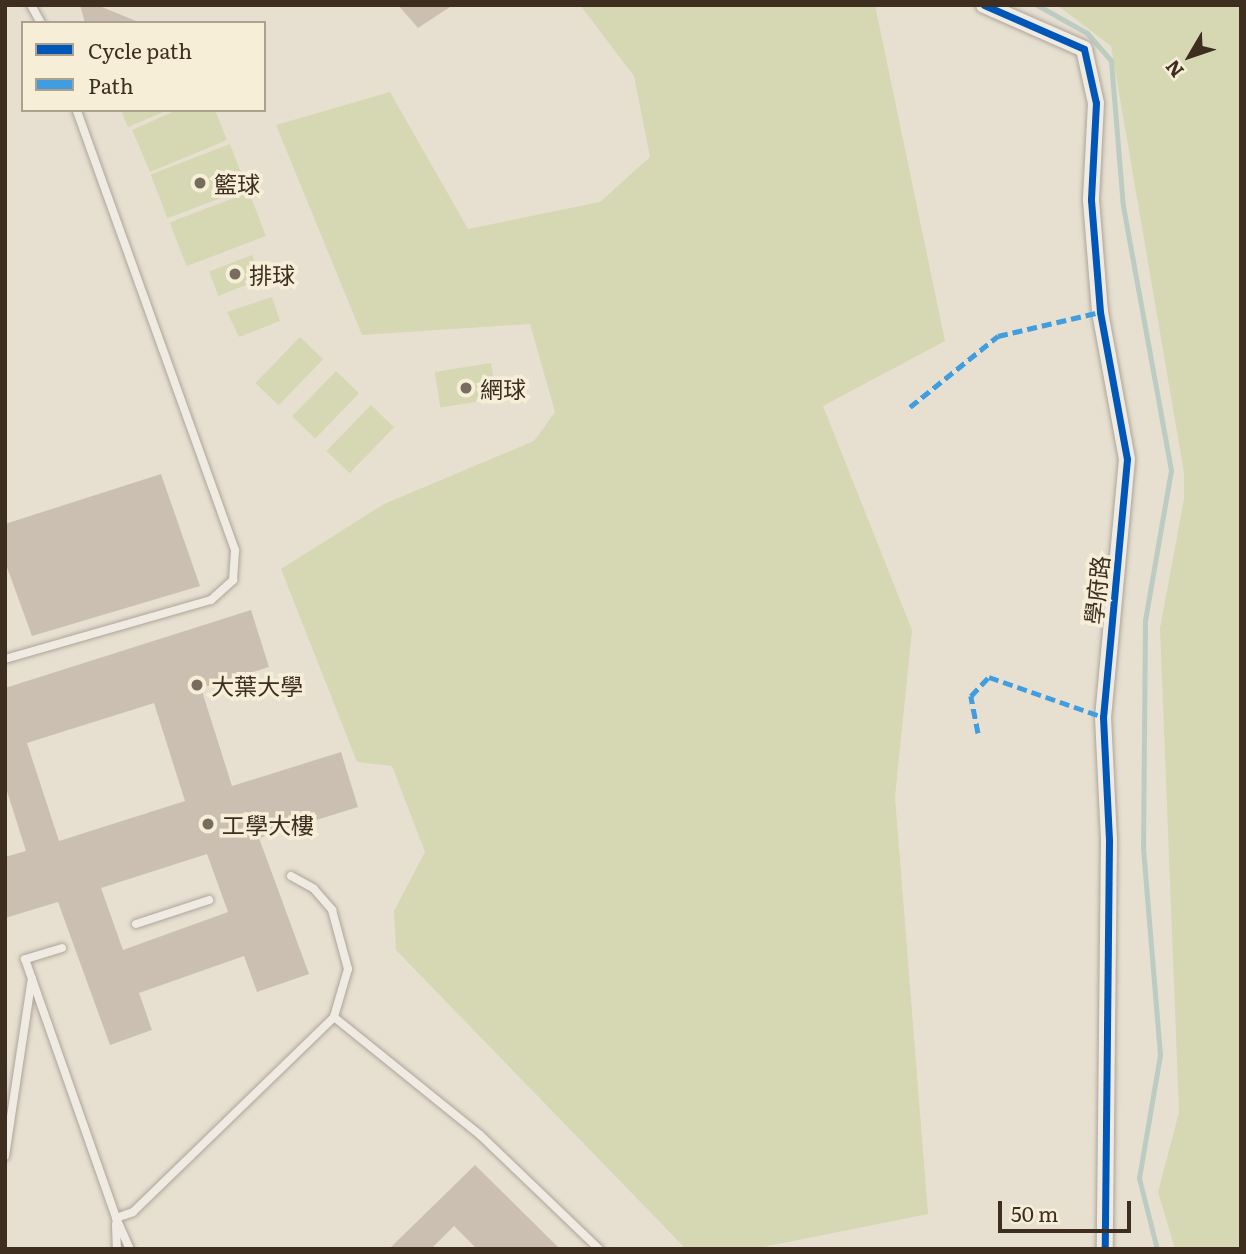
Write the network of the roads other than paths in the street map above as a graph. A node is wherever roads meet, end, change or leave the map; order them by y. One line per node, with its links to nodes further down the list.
1 (31, 5): 3 (lane)
2 (984, 5): 17 (street, 學府路)
3 (40, 21)
4 (78, 112): 5 (lane)
5 (5, 659)
6 (291, 876): 11 (lane)
7 (209, 900): 8 (lane)
8 (136, 924)
9 (62, 948): 10 (lane)
10 (32, 975): 12 (lane); 13 (lane)
11 (334, 1017): 13 (lane); 16 (lane)
12 (5, 1156)
13 (116, 1218): 14 (lane); 15 (lane)
14 (117, 1249)
15 (130, 1249)
16 (598, 1249)
17 (1105, 1249)

